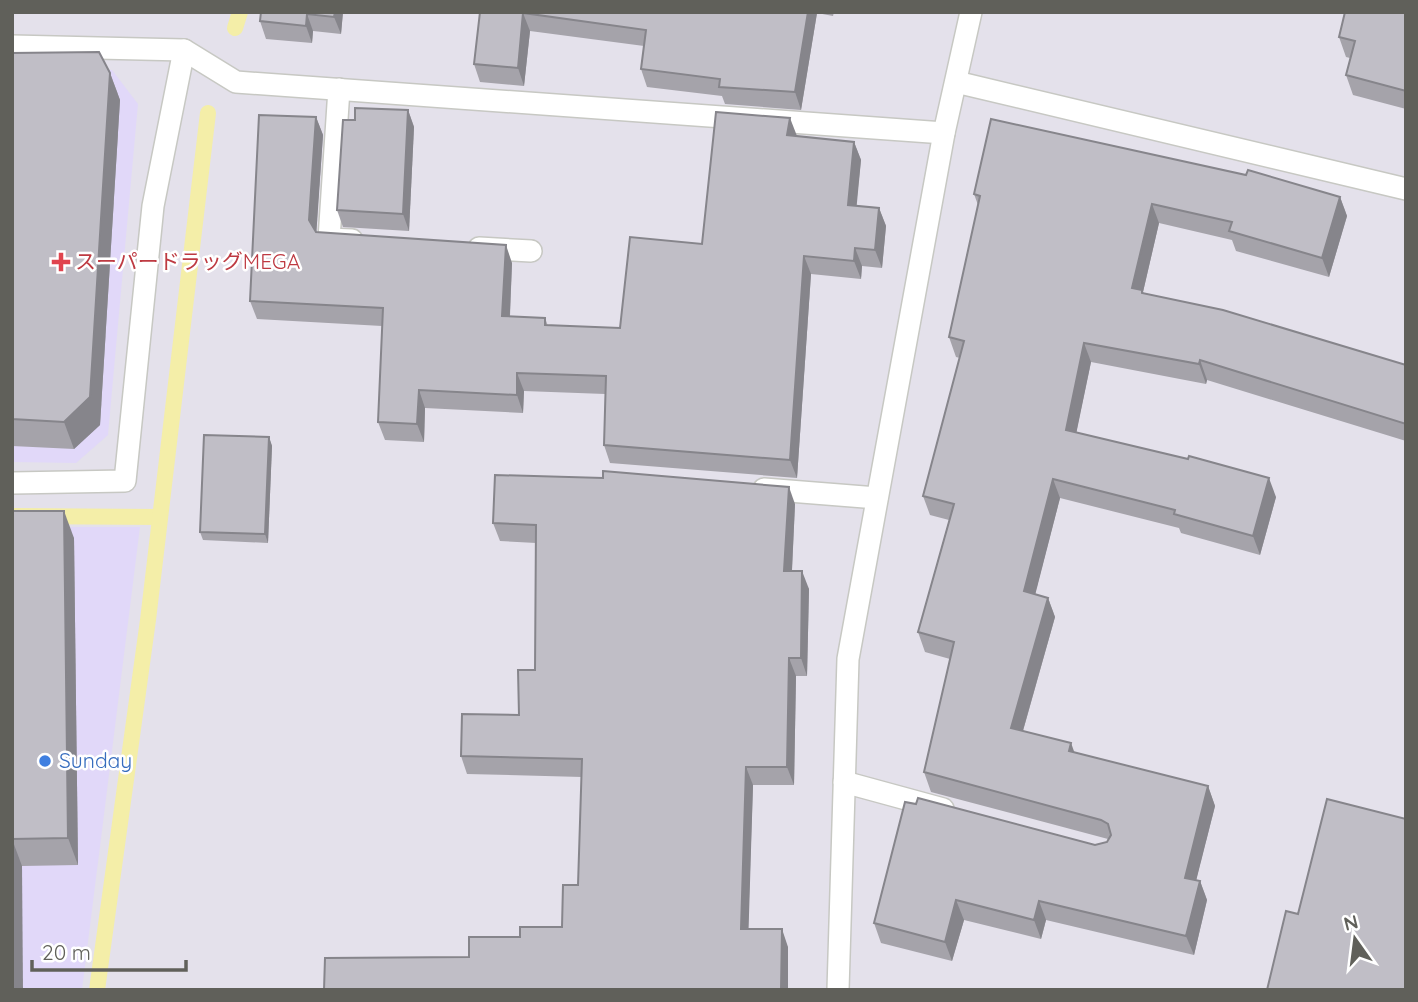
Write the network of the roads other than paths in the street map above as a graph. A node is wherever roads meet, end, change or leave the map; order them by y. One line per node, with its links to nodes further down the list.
1 (971, 12): 4 (street)
2 (12, 46): 3 (street)
3 (184, 50): 5 (street); 11 (street)
4 (956, 82): 6 (street); 7 (street)
5 (339, 89): 6 (street); 8 (street)
6 (944, 133): 13 (street)
7 (1404, 183)
8 (369, 241)
9 (463, 247): 10 (street)
10 (531, 251)
11 (12, 483)
12 (744, 487): 13 (street)
13 (877, 498): 14 (street)
14 (844, 782): 15 (street); 16 (street)
15 (958, 813)
16 (838, 990)

